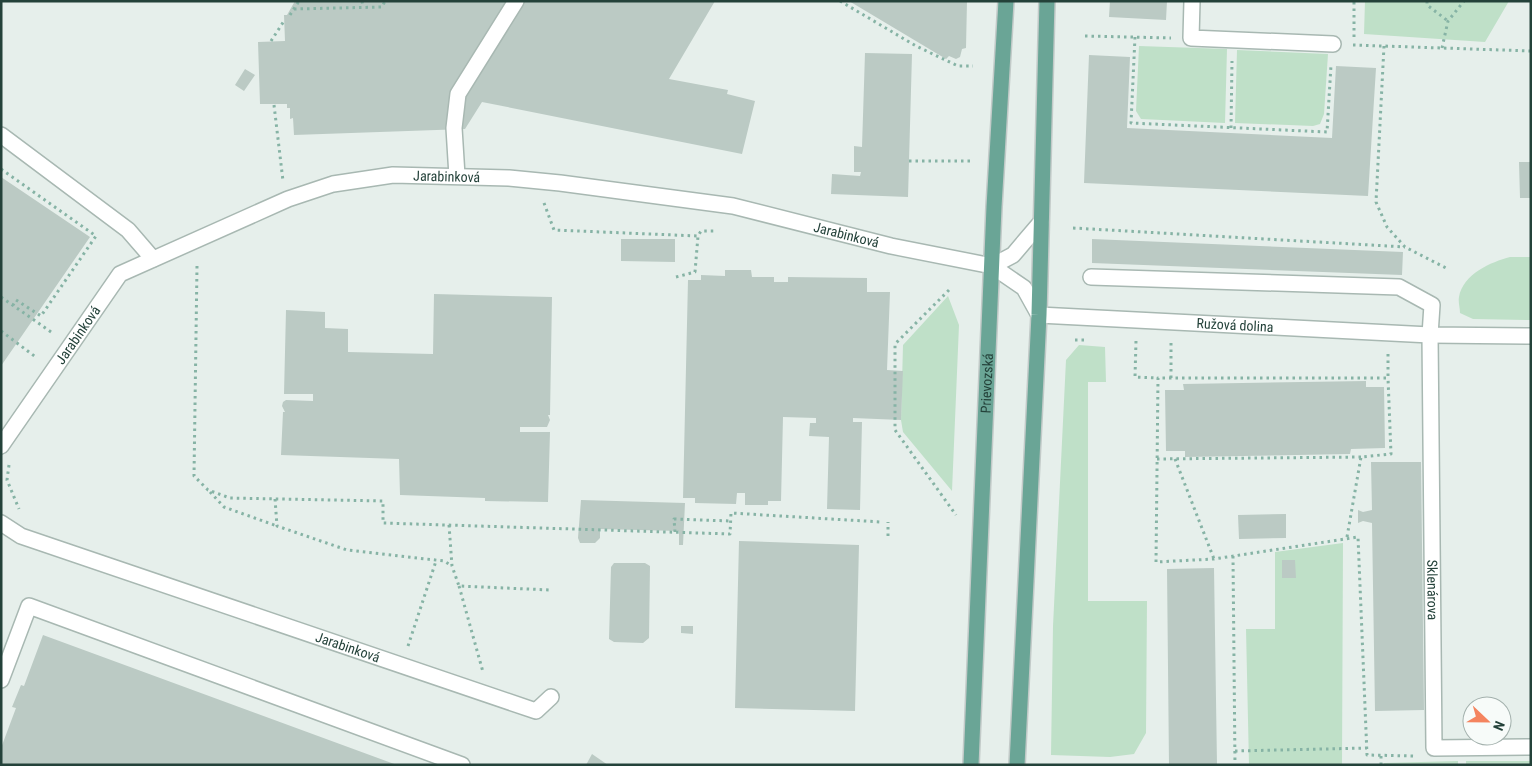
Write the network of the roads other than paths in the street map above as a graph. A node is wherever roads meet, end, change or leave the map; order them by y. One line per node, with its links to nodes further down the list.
1 (516, 1): 7 (street)
2 (1006, 1): 10 (main road, Prievozská)
3 (1047, 1): 8 (main road)
4 (1192, 1): 5 (street)
5 (1333, 44)
6 (1, 135): 9 (street)
7 (457, 176): 9 (street, Jarabinková); 10 (street, Jarabinková)
8 (1041, 222): 10 (street); 12 (main road)
9 (153, 259): 15 (street, Jarabinková)
10 (992, 266): 12 (street, Jarabinková); 21 (main road, Prievozská)
11 (1091, 277): 13 (street)
12 (1040, 315): 13 (street, Ružová dolina); 22 (main road)
13 (1430, 335): 14 (street, Ružová dolina); 19 (street, Sklenárova)
14 (1531, 336)
15 (1, 446)
16 (1, 523): 18 (street, Jarabinková)
17 (1, 680): 20 (street)
18 (551, 697)
19 (1531, 747)
20 (462, 765)
21 (971, 765)
22 (1017, 765)

